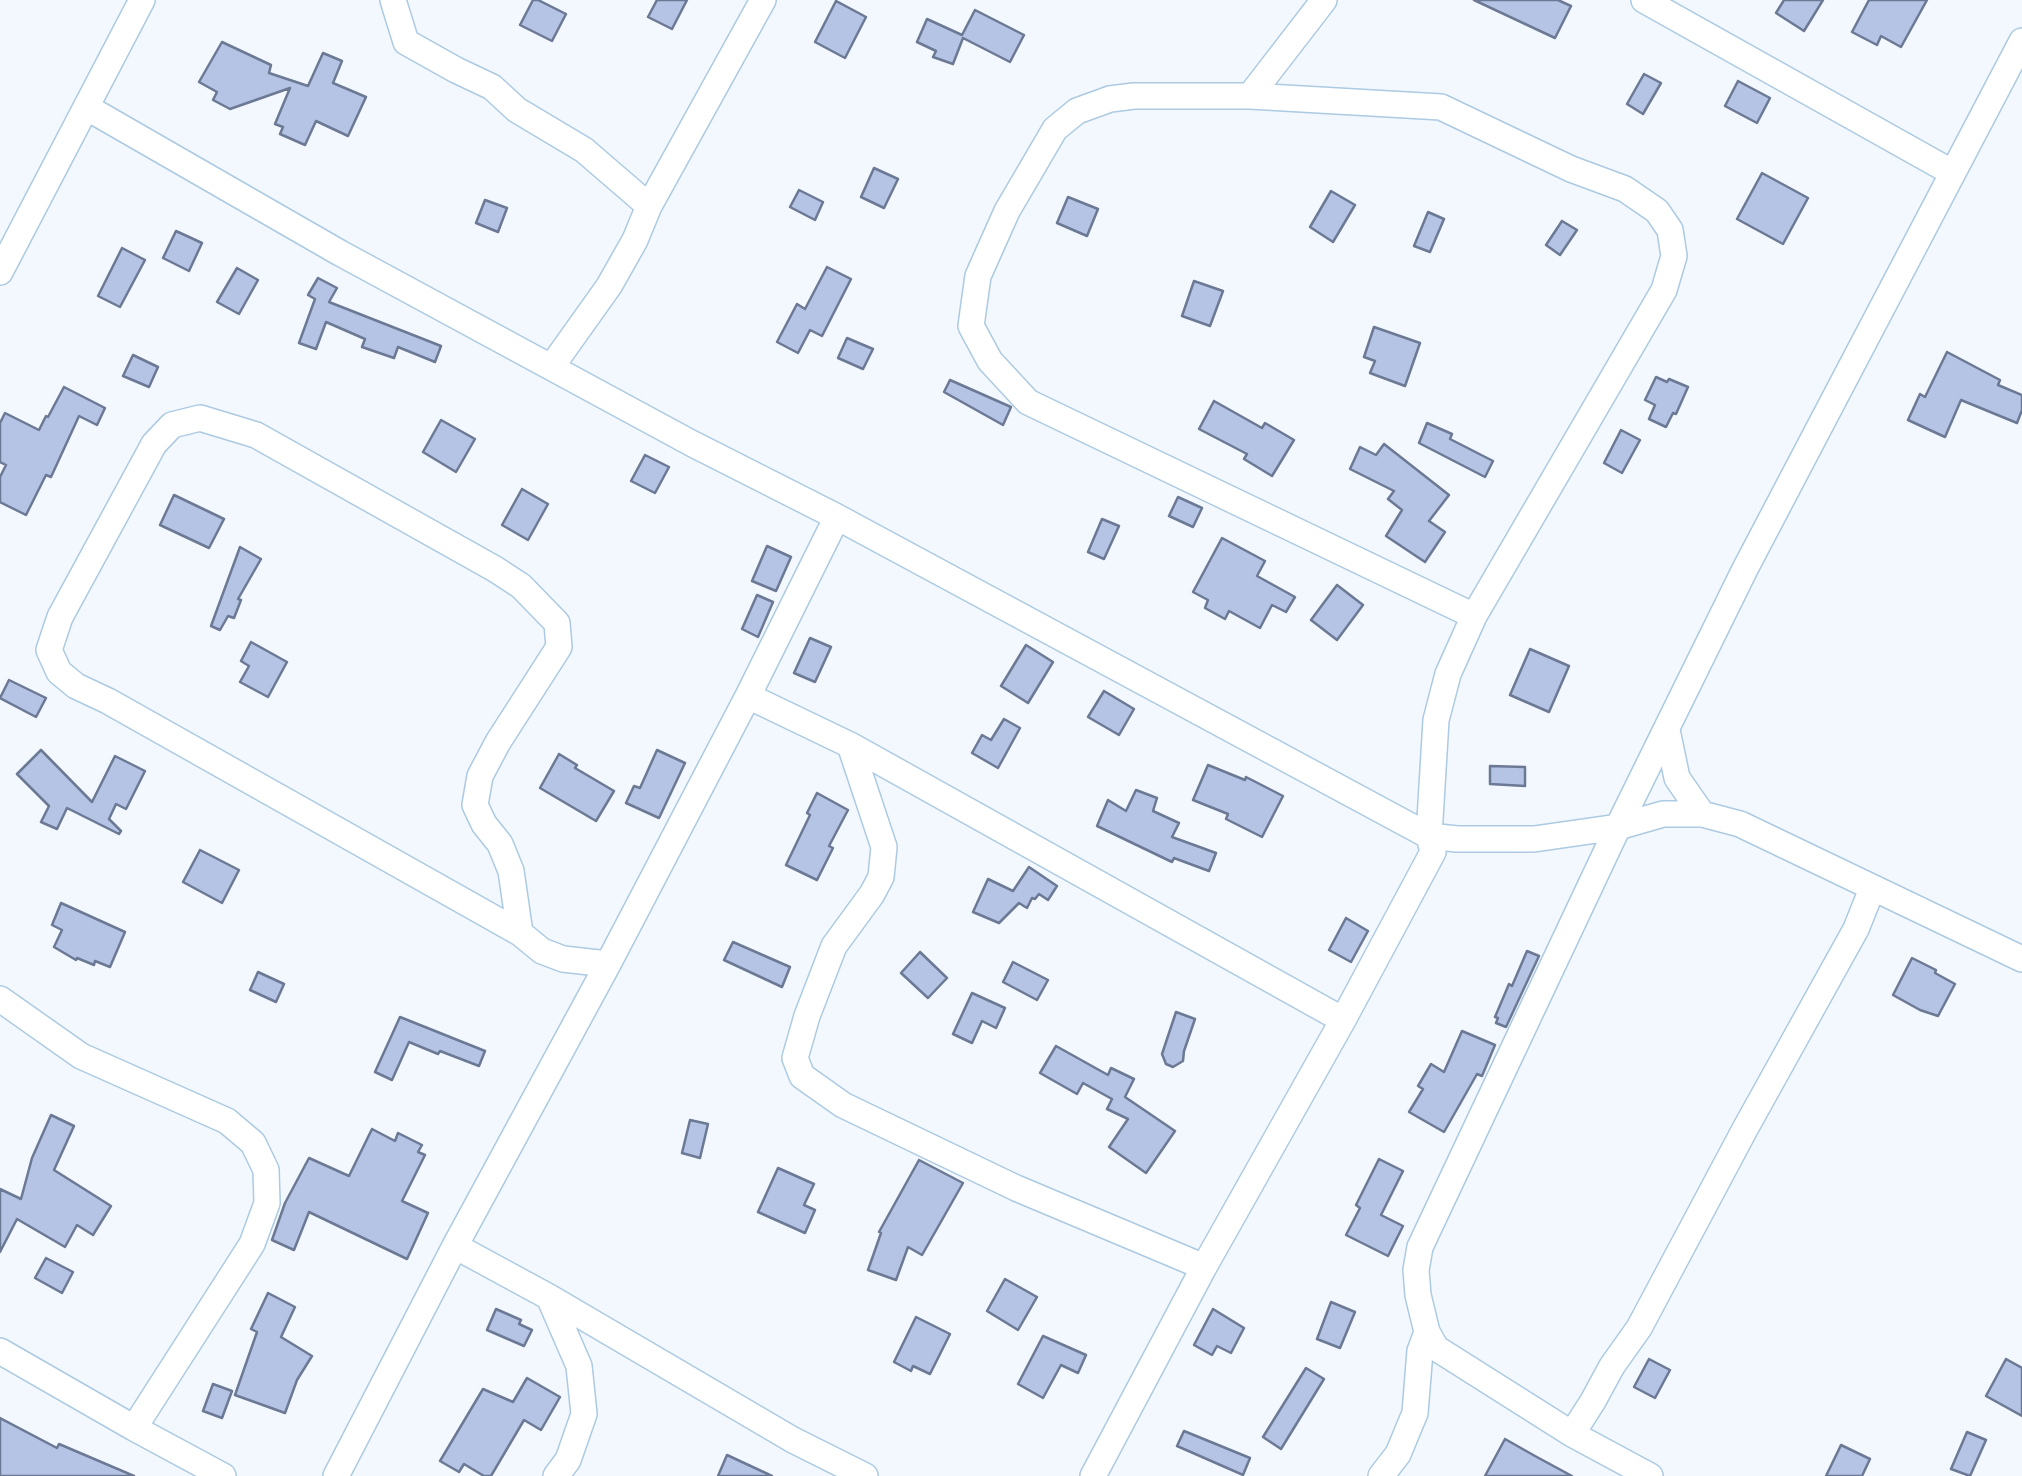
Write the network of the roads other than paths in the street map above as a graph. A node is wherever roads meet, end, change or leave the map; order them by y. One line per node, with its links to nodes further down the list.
1 (142, 0): 8 (street)
2 (764, 0): 10 (street)
3 (1324, 0): 7 (street)
4 (1644, 0): 9 (street)
5 (396, 2): 10 (street)
6 (2022, 40): 9 (street)
7 (1250, 96): 14 (street); 14 (street)
8 (86, 107): 11 (street); 12 (street)
9 (1953, 173): 16 (street)
10 (649, 206): 12 (street)
11 (0, 272)
12 (552, 366): 13 (street)
13 (838, 517): 15 (street); 20 (street)
14 (1474, 616): 20 (street)
15 (748, 696): 17 (street); 24 (street)
16 (1667, 730): 18 (street); 19 (street)
17 (850, 745): 26 (street); 28 (street)
18 (1702, 814): 19 (street); 21 (street)
19 (1618, 827): 20 (street); 30 (street)
20 (1429, 836): 26 (street)
21 (1872, 888): 23 (street); 33 (street)
22 (520, 933): 22 (street); 24 (street)
23 (2022, 959)
24 (608, 964): 27 (street)
25 (0, 999): 32 (street)
26 (1343, 1020): 28 (street)
27 (455, 1246): 29 (street); 35 (street)
28 (1204, 1267): 38 (street)
29 (549, 1296): 36 (street); 37 (street)
30 (1427, 1332): 33 (street); 39 (street)
31 (0, 1351): 32 (street)
32 (134, 1428): 34 (street)
33 (1572, 1434): 40 (street)
34 (223, 1476)
35 (336, 1476)
36 (556, 1476)
37 (865, 1476)
38 (1093, 1476)
39 (1381, 1476)
40 (1650, 1476)

